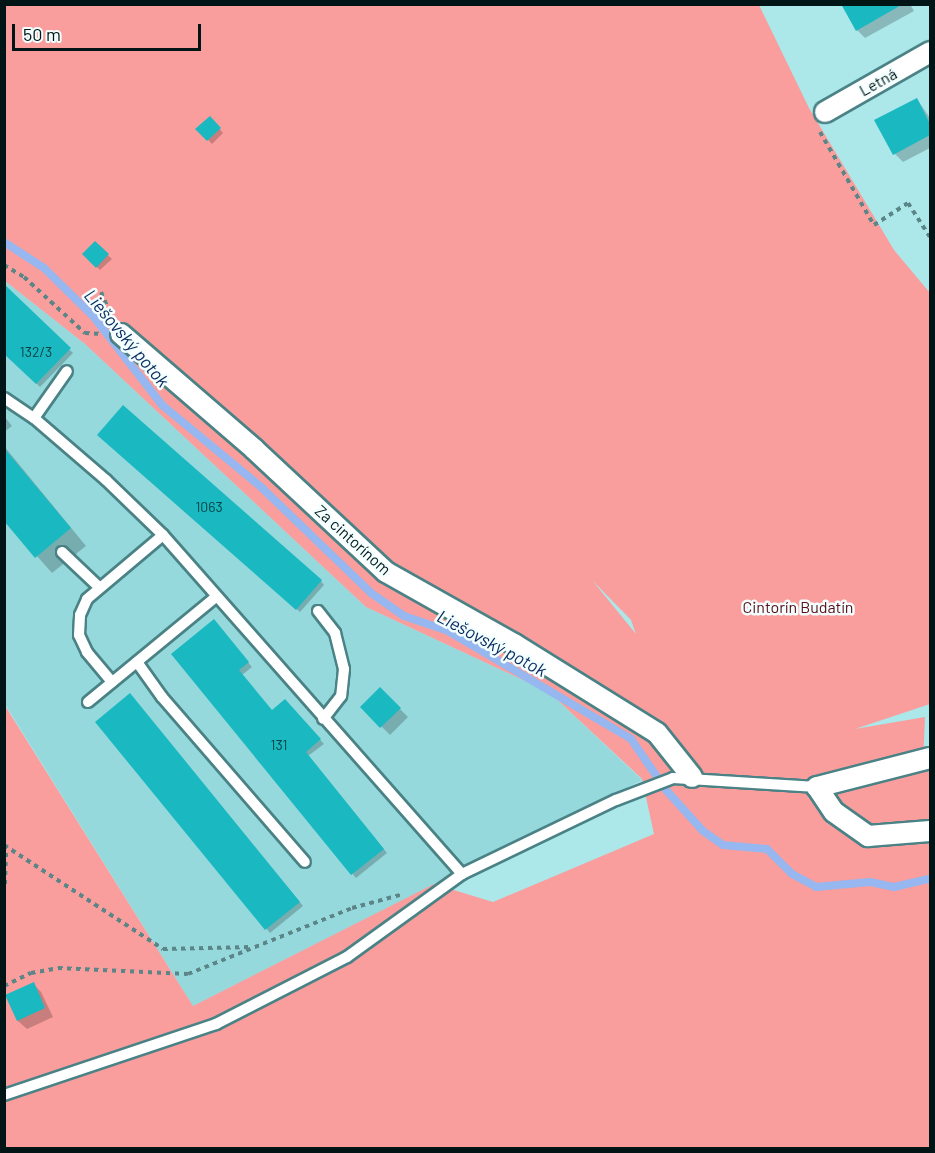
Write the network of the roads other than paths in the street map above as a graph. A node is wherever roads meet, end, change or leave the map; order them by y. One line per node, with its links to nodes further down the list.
1 (930, 52): 2 (street, Letná)
2 (825, 112)
3 (120, 334): 17 (street, Za cintorínom)
4 (67, 371): 6 (lane)
5 (4, 398): 6 (lane)
6 (34, 418): 7 (lane)
7 (163, 535): 9 (lane); 10 (lane)
8 (62, 552): 9 (lane)
9 (99, 587): 13 (lane)
10 (216, 597): 12 (lane); 15 (lane)
11 (318, 610): 15 (lane)
12 (137, 662): 13 (lane); 20 (lane)
13 (112, 682): 14 (lane)
14 (88, 702)
15 (323, 719): 21 (lane)
16 (930, 758): 18 (street)
17 (682, 777): 18 (lane); 21 (lane)
18 (817, 787): 19 (street)
19 (930, 831)
20 (305, 862)
21 (462, 874): 22 (lane)
22 (4, 1095)

